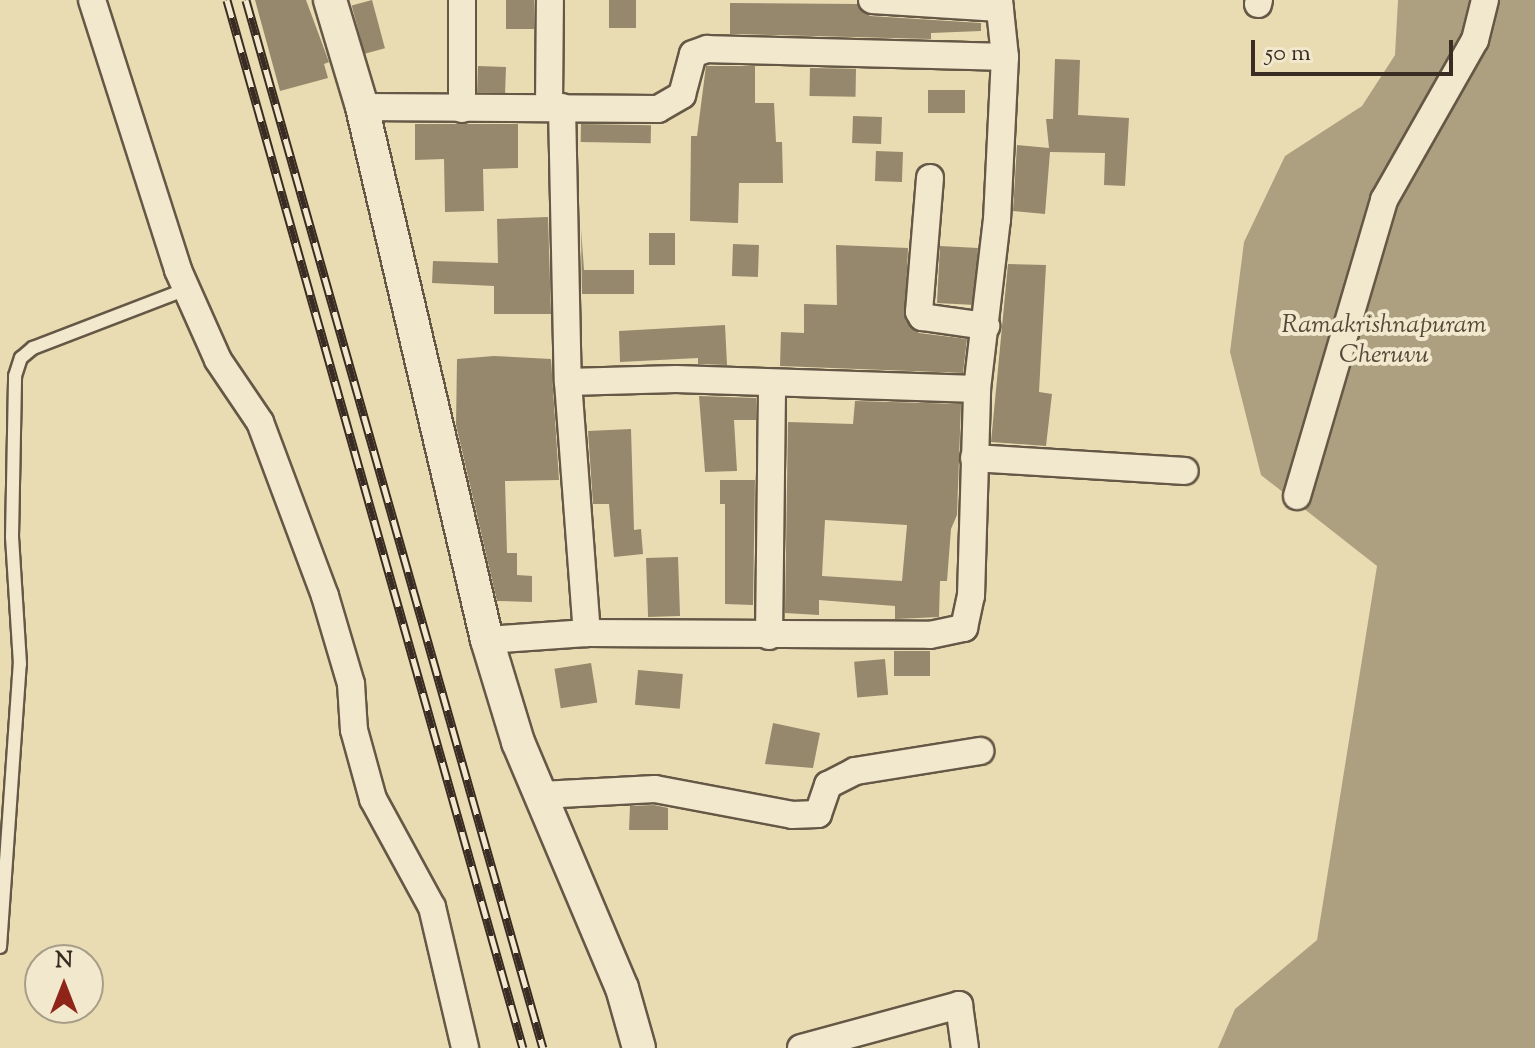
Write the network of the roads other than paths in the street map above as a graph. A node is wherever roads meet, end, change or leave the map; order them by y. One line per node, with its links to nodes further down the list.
1 (92, 0): 13 (street)
2 (330, 0): 10 (street)
3 (462, 0): 11 (street)
4 (550, 0): 9 (street)
5 (872, 0): 7 (street)
6 (1485, 0): 20 (street)
7 (1000, 4): 8 (street)
8 (1005, 57): 9 (street); 14 (street)
9 (556, 106): 11 (street); 15 (street)
10 (362, 107): 11 (street); 23 (street)
11 (462, 109)
12 (930, 178): 14 (street)
13 (187, 289): 26 (lane); 28 (street)
14 (986, 326): 17 (street)
15 (568, 382): 16 (street); 21 (street)
16 (772, 383): 17 (street); 22 (street)
17 (977, 389): 18 (street)
18 (974, 458): 19 (street); 22 (street)
19 (1185, 471)
20 (1297, 496)
21 (587, 633): 22 (street); 23 (street)
22 (769, 636)
23 (487, 640): 25 (street)
24 (980, 751): 25 (street)
25 (541, 795): 29 (street)
26 (2, 910): 27 (lane)
27 (0, 947)
28 (465, 1048)
29 (639, 1048)
30 (801, 1048): 31 (street)
31 (965, 1048)

